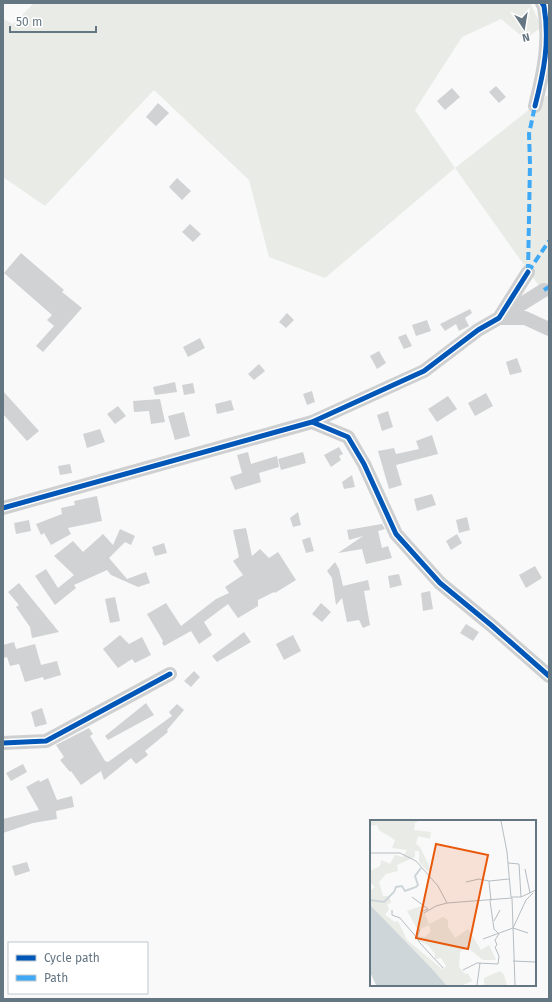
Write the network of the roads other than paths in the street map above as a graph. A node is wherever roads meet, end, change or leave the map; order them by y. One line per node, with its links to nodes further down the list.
1 (545, 6): 2 (street)
2 (535, 106)
3 (528, 272): 5 (street)
4 (544, 290): 5 (street)
5 (499, 318): 6 (street); 7 (street)
6 (549, 329)
7 (312, 422): 8 (street); 10 (street)
8 (3, 508)
9 (170, 674): 11 (street)
10 (549, 676)
11 (3, 742)

